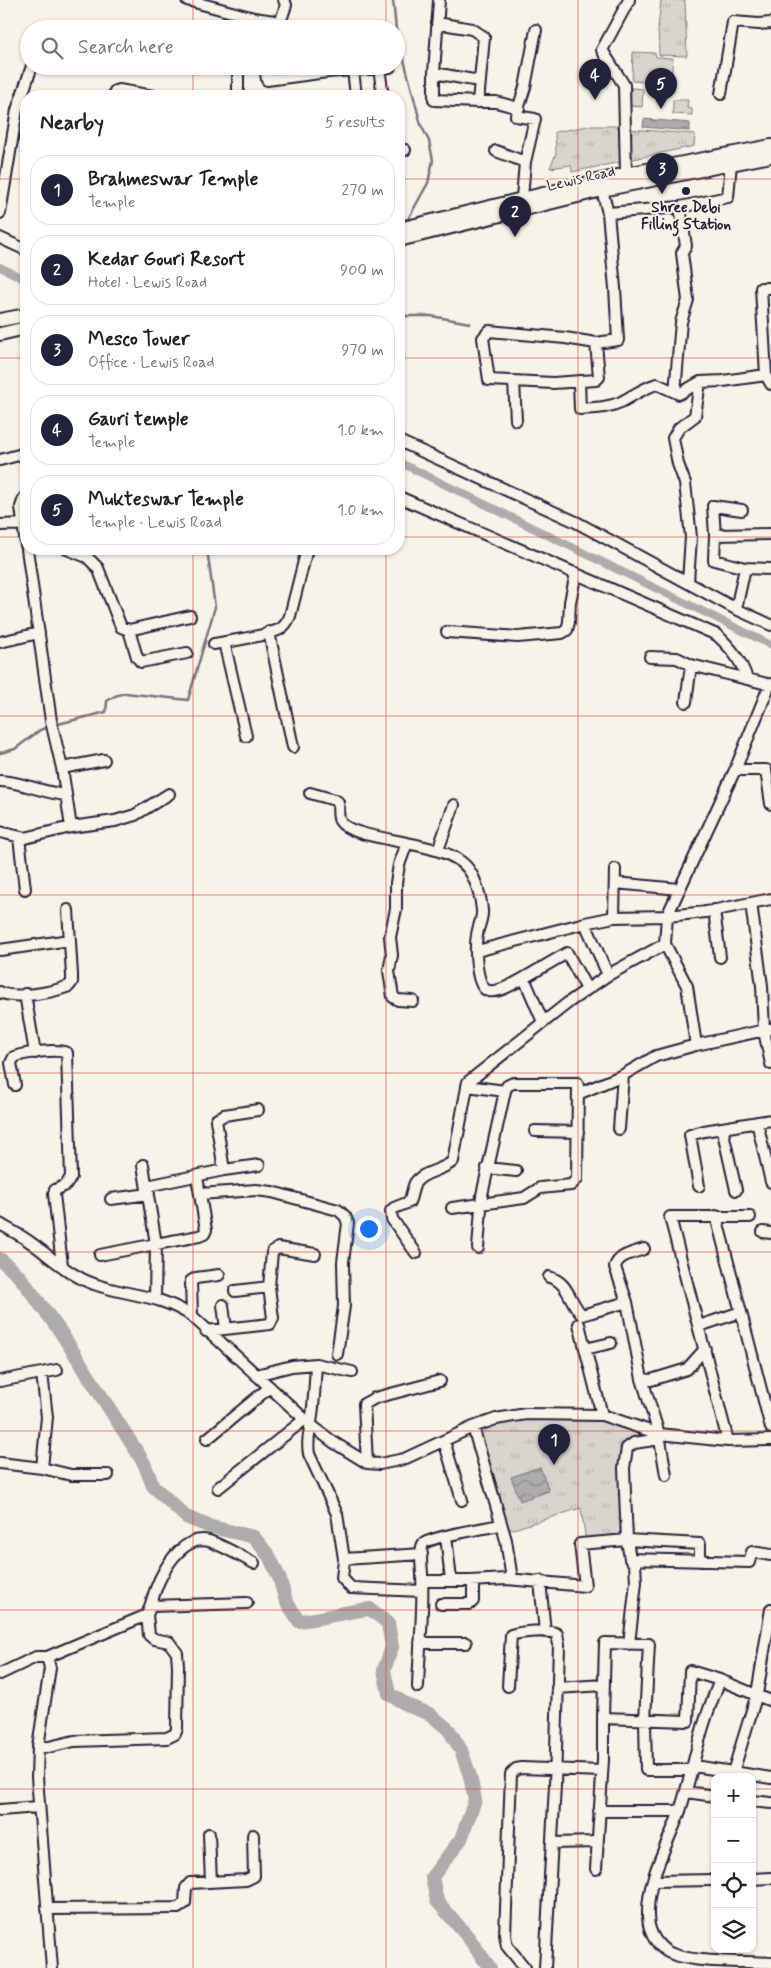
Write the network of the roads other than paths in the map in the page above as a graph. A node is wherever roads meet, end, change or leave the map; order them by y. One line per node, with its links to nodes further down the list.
1 (187, 0): 5 (street)
2 (284, 0): 6 (street)
3 (439, 0): 7 (street)
4 (629, 0): 31 (street)
5 (261, 20)
6 (281, 20)
7 (437, 23): 10 (street); 17 (street)
8 (771, 23): 22 (street)
9 (536, 30): 25 (street)
10 (434, 73): 17 (street); 24 (street)
11 (29, 75): 18 (street)
12 (238, 75): 19 (street)
13 (266, 75): 14 (street)
14 (310, 75)
15 (353, 75): 20 (street)
16 (379, 75): 21 (street)
17 (479, 81): 24 (street)
18 (24, 90)
19 (238, 90)
20 (355, 90)
21 (382, 90)
22 (721, 94)
23 (20, 101): 35 (street)
24 (478, 102): 25 (street)
25 (519, 108): 29 (street)
26 (771, 146): 31 (main road, Lewis Road)
27 (496, 151): 29 (street)
28 (771, 156): 30 (main road, Lewis Road)
29 (525, 162): 33 (street)
30 (731, 163): 32 (main road, Lewis Road); 34 (street)
31 (626, 174): 33 (main road, Lewis Road)
32 (602, 190): 33 (main road, Lewis Road); 36 (street)
33 (527, 203): 37 (main road, Lewis Road)
34 (680, 207): 36 (street); 50 (street)
35 (0, 213)
36 (608, 213): 45 (street)
37 (405, 233)
38 (0, 238): 39 (street)
39 (20, 247)
40 (771, 288): 46 (street)
41 (20, 316): 42 (main road)
42 (0, 320)
43 (20, 329): 44 (main road)
44 (0, 334)
45 (596, 343): 47 (street); 48 (street)
46 (768, 380): 49 (street)
47 (579, 381): 48 (street); 50 (street)
48 (514, 382): 51 (street)
49 (700, 382): 50 (street); 67 (street)
50 (675, 392)
51 (516, 420)
52 (405, 444): 67 (street)
53 (20, 455): 54 (street)
54 (0, 460)
55 (405, 500): 66 (street)
56 (742, 510): 60 (street)
57 (20, 524): 58 (street)
58 (0, 525)
59 (771, 534): 60 (street)
60 (715, 535): 64 (street)
61 (28, 555): 74 (street)
62 (82, 555): 71 (street)
63 (305, 555): 72 (street)
64 (745, 568): 65 (street); 68 (street)
65 (771, 569)
66 (576, 573): 73 (street); 79 (street)
67 (688, 582): 68 (street)
68 (736, 609): 70 (street)
69 (190, 616): 71 (street)
70 (771, 625)
71 (129, 630): 76 (street)
72 (269, 632): 82 (street); 83 (street)
73 (447, 632)
74 (39, 634): 75 (street); 85 (street)
75 (0, 642)
76 (187, 653)
77 (650, 657): 78 (street)
78 (692, 665): 79 (street); 81 (street)
79 (747, 678): 80 (street)
80 (770, 684): 86 (street)
81 (686, 702)
82 (246, 736)
83 (293, 747)
84 (104, 760): 85 (street)
85 (62, 768): 90 (street)
86 (734, 770): 92 (street); 101 (street)
87 (0, 781): 90 (street)
88 (310, 793): 96 (street)
89 (169, 794): 93 (street)
90 (66, 795): 93 (street)
91 (454, 804): 97 (street)
92 (771, 804)
93 (71, 827): 95 (street)
94 (0, 832): 95 (street)
95 (19, 837): 100 (street)
96 (407, 843): 97 (street); 119 (street)
97 (438, 850): 112 (street)
98 (615, 869): 99 (street)
99 (615, 883): 101 (street); 107 (street)
100 (25, 889)
101 (679, 889): 106 (street)
102 (771, 899): 103 (street)
103 (751, 903): 105 (street); 121 (street)
104 (68, 910): 109 (street)
105 (714, 910): 106 (street); 113 (street)
106 (667, 916): 107 (street); 110 (street)
107 (614, 917): 108 (street)
108 (585, 923): 112 (street); 114 (street)
109 (70, 940): 111 (street); 118 (street)
110 (666, 944): 114 (street); 122 (street)
111 (0, 950)
112 (477, 951): 115 (street)
113 (720, 957)
114 (608, 975): 116 (street)
115 (524, 978): 116 (street); 120 (street)
116 (587, 989): 120 (street)
117 (0, 992): 118 (street)
118 (25, 994): 123 (street)
119 (413, 1001)
120 (544, 1022): 127 (street)
121 (768, 1030): 122 (street); 124 (street)
122 (696, 1045): 125 (street)
123 (35, 1053): 126 (street); 160 (street)
124 (771, 1064)
125 (623, 1075): 129 (street); 134 (street)
126 (15, 1085)
127 (467, 1086): 128 (street); 157 (street)
128 (505, 1091): 129 (street); 139 (street)
129 (578, 1094): 136 (street)
130 (258, 1110): 140 (street)
131 (771, 1120): 132 (street)
132 (758, 1122): 133 (street); 143 (street)
133 (722, 1128): 144 (street); 146 (street)
134 (619, 1129)
135 (535, 1131): 136 (street)
136 (578, 1132): 149 (street)
137 (143, 1165): 145 (street)
138 (259, 1165): 140 (street)
139 (487, 1168): 141 (street); 149 (street)
140 (224, 1170): 142 (street)
141 (516, 1171)
142 (197, 1176): 145 (street); 147 (street)
143 (771, 1182)
144 (699, 1186)
145 (148, 1190): 148 (street); 154 (street)
146 (736, 1190)
147 (200, 1194): 154 (street); 177 (street)
148 (111, 1199)
149 (481, 1205): 150 (street); 155 (street)
150 (452, 1208)
151 (716, 1216): 152 (street); 168 (street); 171 (street)
152 (750, 1217)
153 (0, 1224): 160 (street)
154 (156, 1244): 159 (street); 165 (street)
155 (478, 1248)
156 (644, 1249): 166 (street)
157 (416, 1253)
158 (315, 1254): 163 (street)
159 (100, 1255)
160 (62, 1265): 165 (street)
161 (219, 1275): 169 (street)
162 (549, 1278): 166 (street)
163 (269, 1287): 164 (street); 172 (street)
164 (235, 1291)
165 (155, 1298): 169 (street)
166 (627, 1302): 183 (street)
167 (222, 1305): 172 (street)
168 (741, 1312): 171 (street); 190 (street)
169 (192, 1316): 173 (street)
170 (579, 1324): 175 (street)
171 (698, 1326): 176 (street)
172 (226, 1329): 173 (street)
173 (206, 1331): 182 (street)
174 (612, 1343): 175 (street)
175 (585, 1349): 187 (street)
176 (705, 1349): 183 (street); 195 (street)
177 (337, 1354)
178 (316, 1364): 180 (street); 182 (street); 188 (street)
179 (57, 1370): 181 (street)
180 (352, 1372)
181 (42, 1373): 184 (street); 198 (street)
182 (256, 1375): 186 (street)
183 (642, 1379): 191 (street)
184 (0, 1381)
185 (440, 1381): 197 (street)
186 (270, 1387): 188 (street); 192 (street)
187 (602, 1415): 189 (street); 191 (street)
188 (308, 1422): 197 (street); 201 (street); 208 (street)
189 (473, 1427): 194 (street); 203 (street)
190 (771, 1428)
191 (660, 1436): 195 (street); 200 (street); 205 (street)
192 (207, 1438)
193 (771, 1440): 195 (street)
194 (444, 1441): 197 (street); 202 (street)
195 (728, 1441)
196 (0, 1463): 198 (street)
197 (367, 1463)
198 (42, 1468): 199 (street)
199 (108, 1475)
200 (666, 1475)
201 (218, 1488)
202 (462, 1500)
203 (501, 1525): 204 (street); 212 (street)
204 (446, 1536): 206 (street); 214 (street)
205 (627, 1540): 209 (street); 210 (street); 216 (street)
206 (422, 1554): 208 (street); 213 (street)
207 (771, 1555): 210 (street)
208 (344, 1559): 217 (street)
209 (630, 1559): 210 (street); 225 (street)
210 (700, 1561)
211 (254, 1563): 221 (street)
212 (512, 1579): 215 (street); 216 (street)
213 (423, 1580): 214 (street); 217 (street)
214 (451, 1580): 215 (street)
215 (473, 1581): 219 (street)
216 (540, 1581): 222 (street)
217 (422, 1591): 223 (street)
218 (247, 1603): 221 (street)
219 (442, 1604)
220 (771, 1609): 233 (street)
221 (149, 1610): 226 (street); 237 (street)
222 (545, 1632): 230 (street); 232 (street)
223 (420, 1643): 224 (street); 231 (street)
224 (466, 1644)
225 (629, 1644): 229 (street); 236 (street)
226 (47, 1657): 227 (street); 237 (street)
227 (0, 1674)
228 (720, 1680): 233 (street); 236 (street); 238 (street)
229 (604, 1685): 232 (street); 235 (street)
230 (508, 1686)
231 (418, 1687)
232 (557, 1688): 239 (street)
233 (757, 1694): 234 (street); 241 (street)
234 (771, 1701)
235 (603, 1718): 236 (street); 240 (street)
236 (645, 1720): 238 (street)
237 (38, 1747): 247 (street)
238 (693, 1768): 241 (street); 243 (street)
239 (555, 1770): 240 (street); 254 (street); 264 (street)
240 (602, 1771): 249 (street)
241 (733, 1772): 242 (street)
242 (771, 1778)
243 (686, 1792): 244 (street); 250 (street)
244 (711, 1795)
245 (756, 1801): 246 (street)
246 (771, 1803)
247 (38, 1807): 248 (street); 261 (street)
248 (0, 1810)
249 (599, 1811): 250 (street); 253 (street)
250 (680, 1811): 259 (street)
251 (209, 1834): 260 (street)
252 (252, 1835): 260 (street)
253 (597, 1842): 254 (street); 255 (street)
254 (552, 1843): 265 (street)
255 (596, 1869)
256 (771, 1878): 257 (street)
257 (756, 1879)
258 (711, 1880): 259 (street)
259 (653, 1881): 262 (street)
260 (211, 1882): 261 (street)
261 (46, 1909): 263 (street)
262 (771, 1963)
263 (52, 1968)
264 (525, 1968)
265 (545, 1968)

